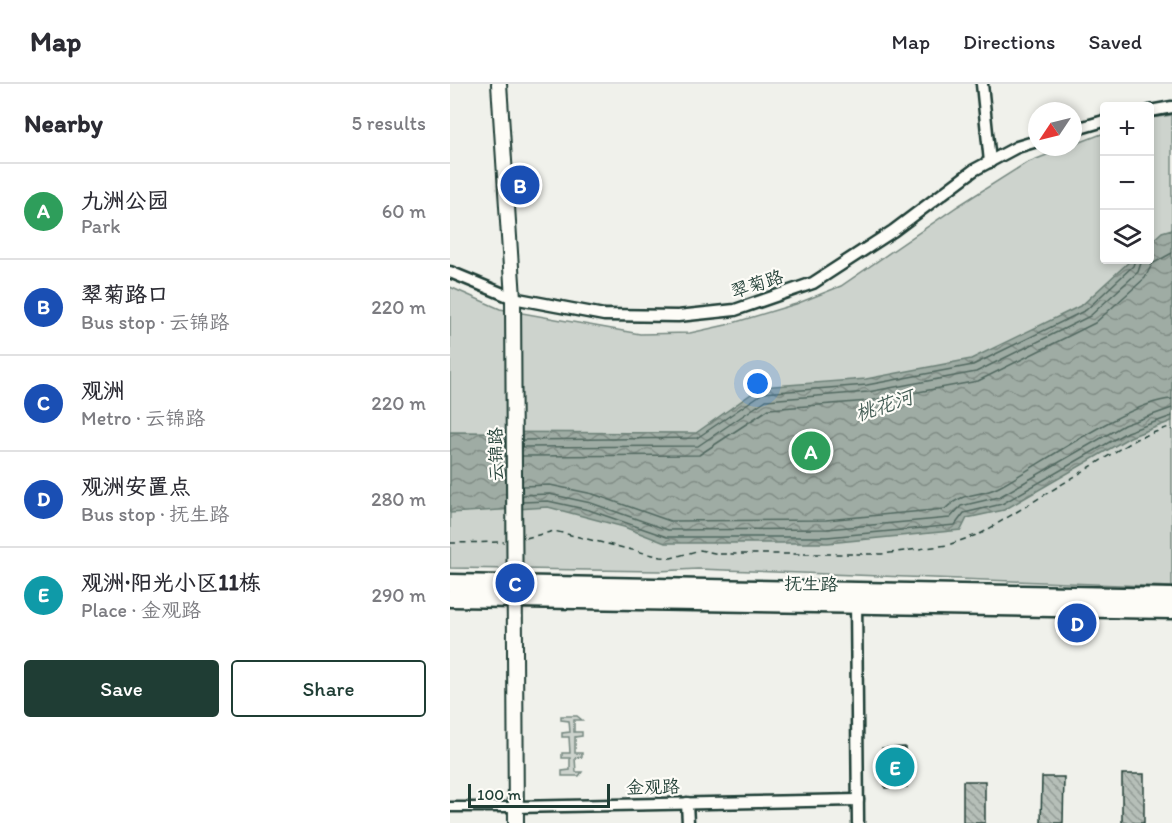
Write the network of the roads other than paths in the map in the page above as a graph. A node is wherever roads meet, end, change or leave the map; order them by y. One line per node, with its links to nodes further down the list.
1 (499, 84): 10 (street, 云锦路)
2 (982, 84): 8 (street)
3 (1172, 106): 4 (street)
4 (1154, 110)
5 (1100, 122): 6 (street)
6 (1082, 127)
7 (1028, 144): 8 (street, 翠菊路)
8 (990, 162): 10 (street, 翠菊路)
9 (450, 272): 10 (street, 翠菊路)
10 (513, 298): 12 (street, 云锦路)
11 (450, 583): 12 (main road, 抚生路)
12 (515, 592): 13 (main road, 抚生路); 15 (main road, 抚生路); 20 (street, 云锦路)
13 (856, 597): 14 (main road, 抚生路); 16 (main road, 抚生路); 17 (street)
14 (1172, 597)
15 (450, 598)
16 (1172, 610)
17 (858, 800): 18 (street, 金观路); 23 (street)
18 (687, 803): 20 (street, 金观路); 22 (street)
19 (450, 807): 20 (street, 金观路)
20 (515, 807): 21 (street, 云锦路)
21 (516, 823)
22 (688, 823)
23 (858, 823)

